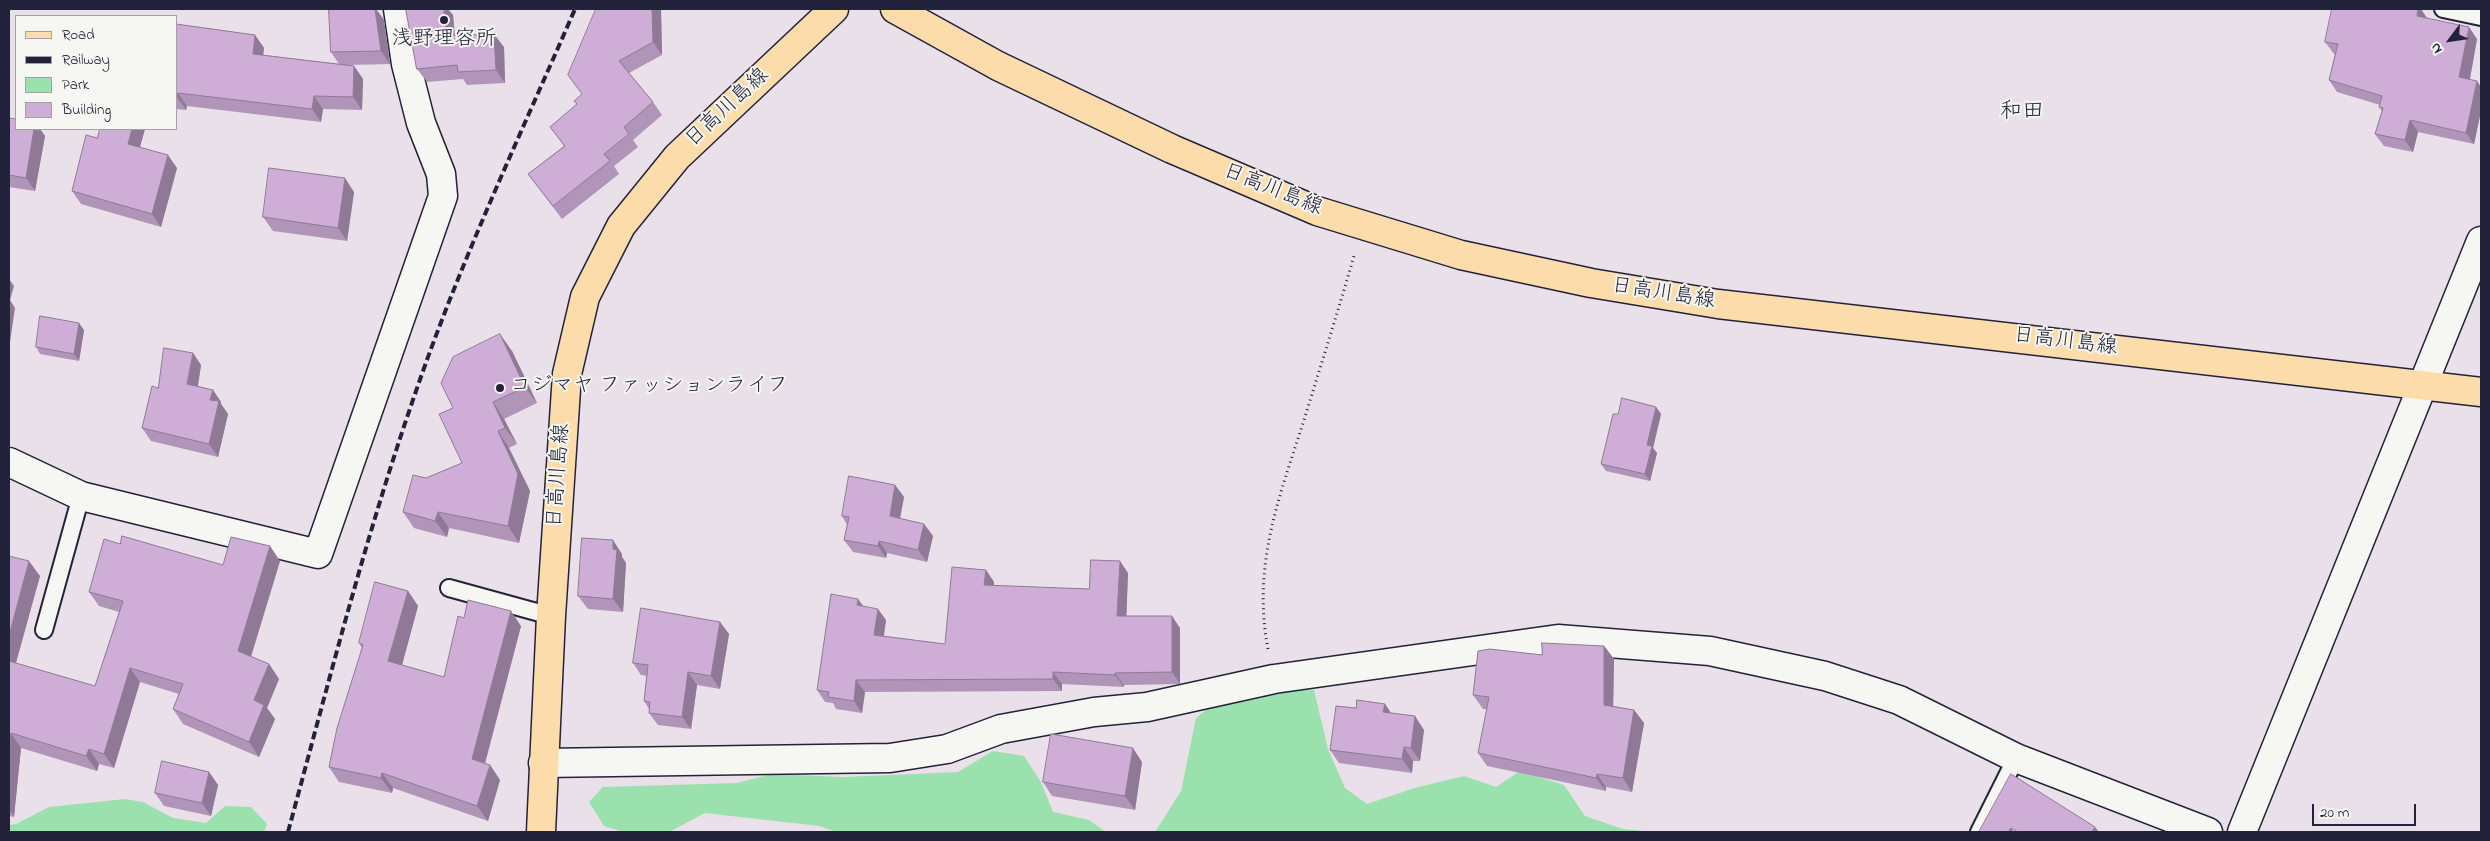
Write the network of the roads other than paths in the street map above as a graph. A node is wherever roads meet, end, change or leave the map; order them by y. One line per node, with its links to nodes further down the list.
1 (398, 9): 10 (street)
2 (834, 9): 12 (main road, 日高川島線)
3 (895, 9): 7 (main road, 日高川島線)
4 (2443, 9): 5 (lane)
5 (2481, 17)
6 (2481, 241): 7 (street)
7 (2424, 384): 8 (main road, 日高川島線); 19 (street)
8 (2481, 392)
9 (9, 462): 10 (street)
10 (81, 496): 13 (lane)
11 (449, 588): 12 (lane)
12 (551, 616): 15 (main road, 日高川島線)
13 (44, 630)
14 (2016, 758): 15 (street); 16 (street); 18 (lane)
15 (543, 763): 17 (main road, 日高川島線)
16 (2191, 829)
17 (541, 832)
18 (1979, 832)
19 (2242, 832)

